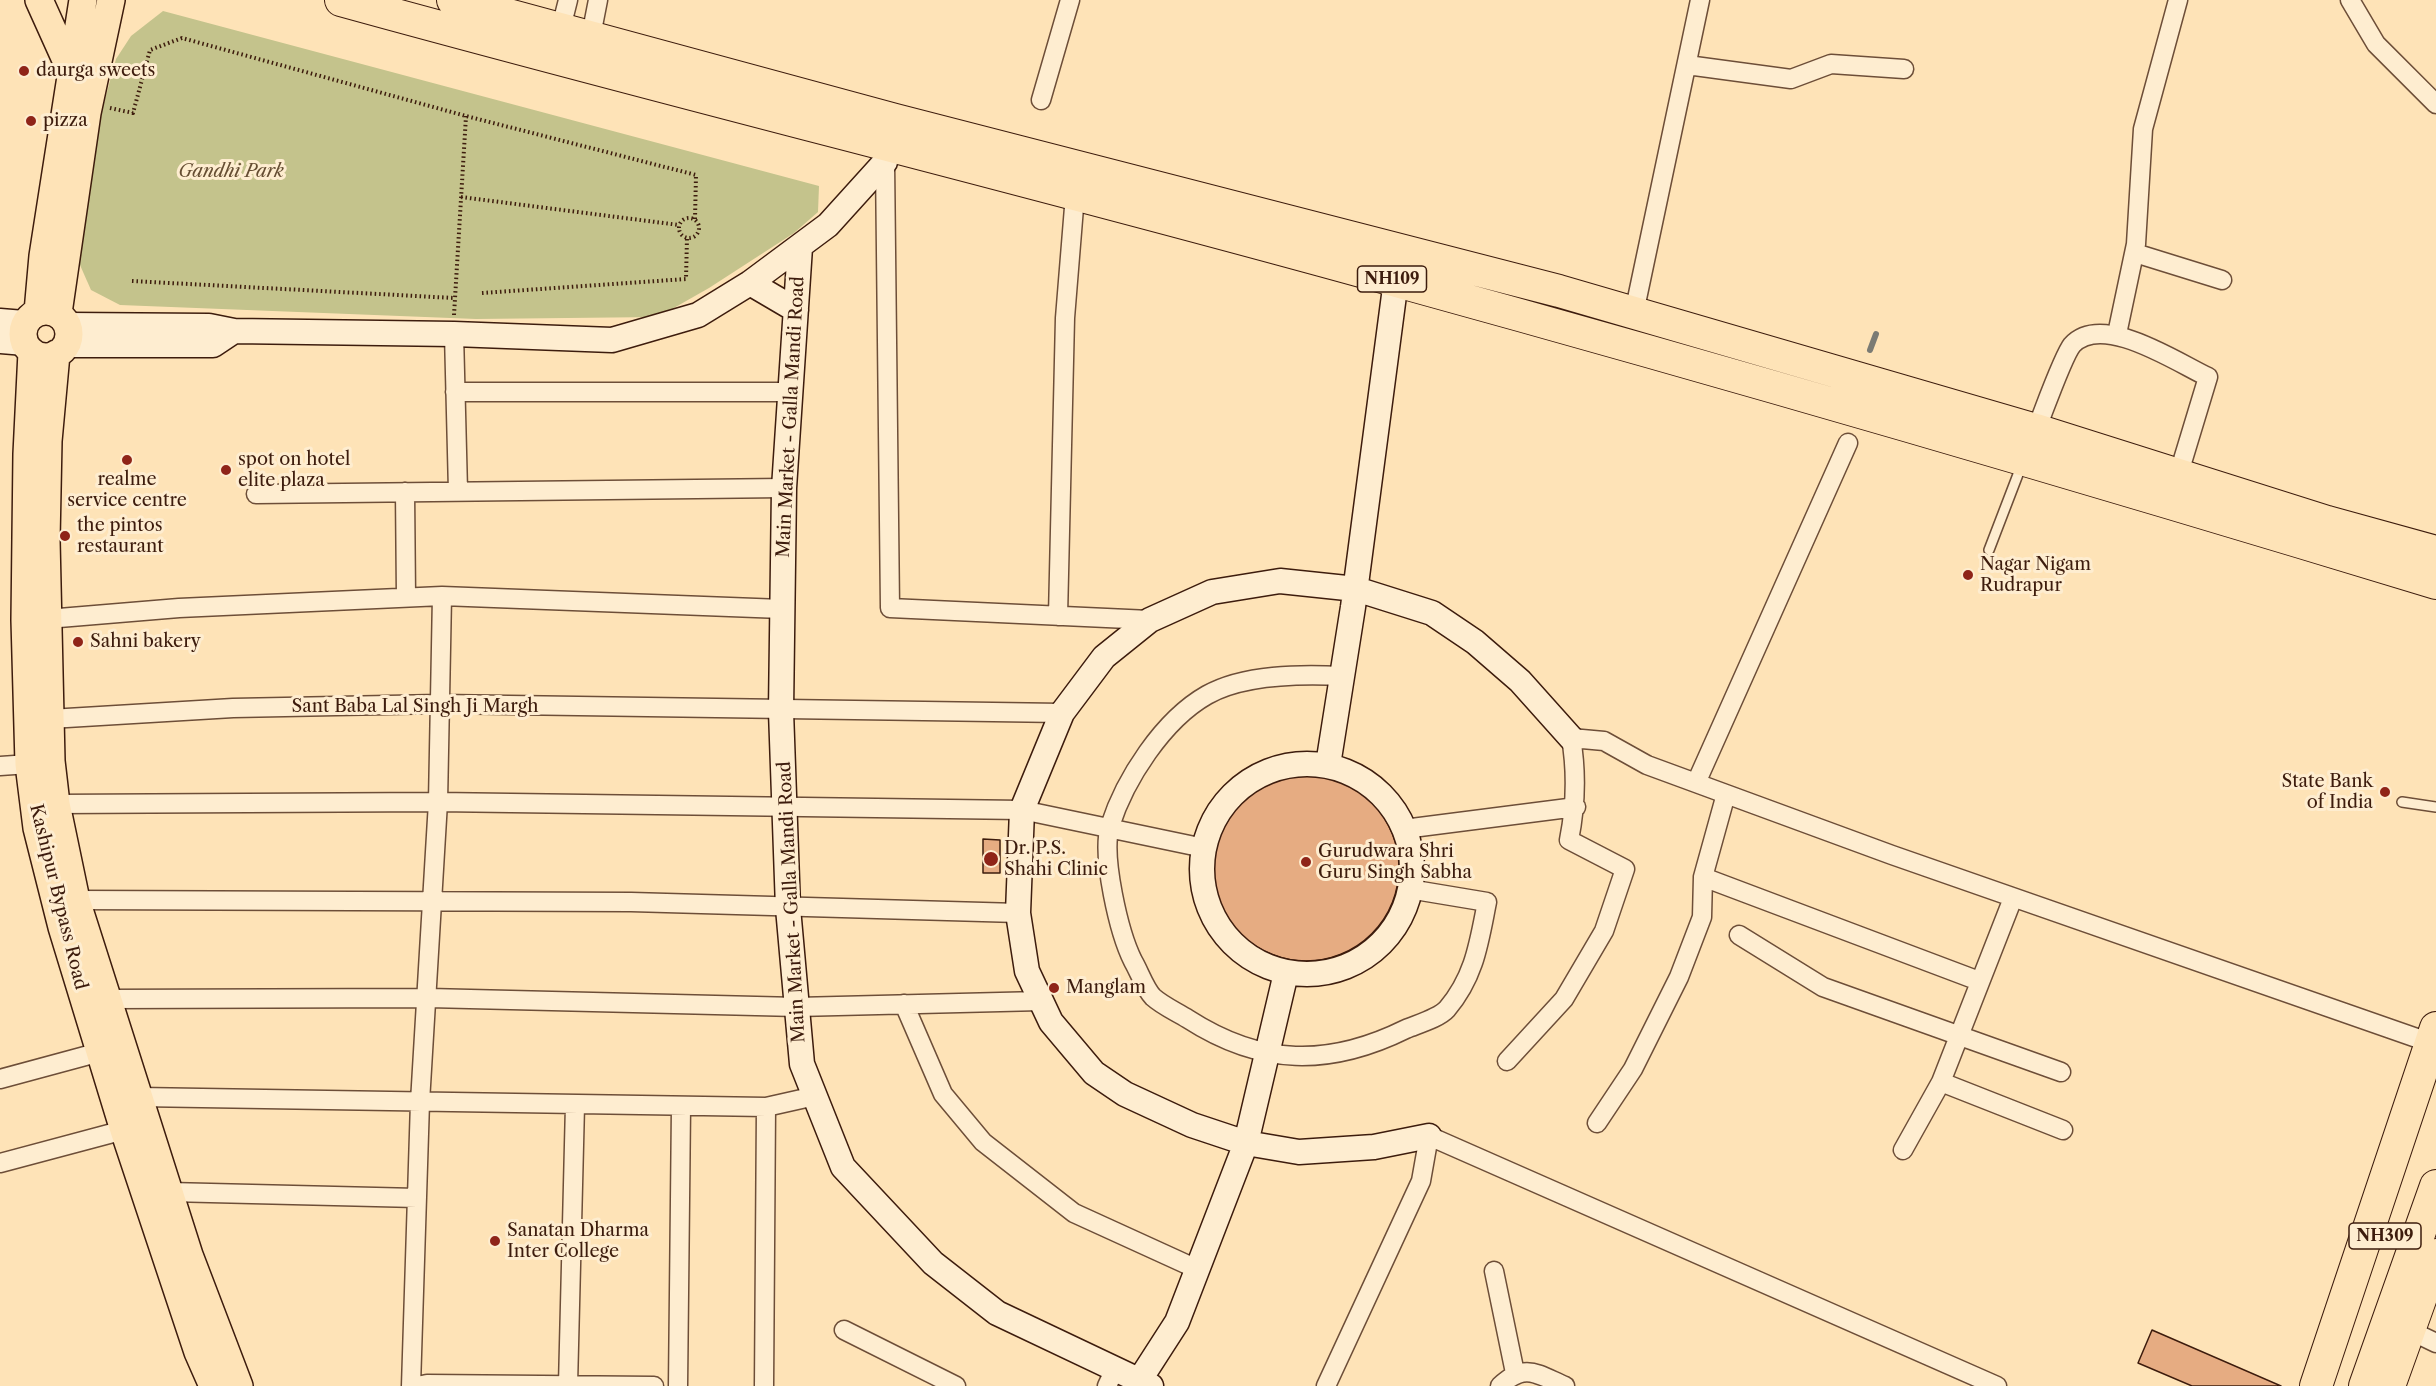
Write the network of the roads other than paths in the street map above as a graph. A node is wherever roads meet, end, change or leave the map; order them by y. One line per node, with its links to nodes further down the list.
1 (39, 0): 15 (main road)
2 (83, 0): 15 (main road)
3 (111, 0): 17 (main road, Kashipur Bypass Road)
4 (341, 0): 19 (highway, NH109)
5 (453, 0): 11 (highway, NH109)
6 (598, 0): 12 (street)
7 (1070, 0): 16 (street)
8 (1700, 0): 13 (street)
9 (2178, 0): 23 (street)
10 (2350, 0): 18 (street)
11 (565, 14): 12 (highway, NH109)
12 (591, 36): 19 (highway, NH109)
13 (1687, 64): 14 (street); 29 (street)
14 (1904, 69)
15 (71, 73): 17 (main road)
16 (1041, 100)
17 (78, 103): 31 (main road, Kashipur Bypass Road)
18 (2436, 104)
19 (889, 143): 20 (highway, NH109); 21 (street); 22 (highway, NH109); 52 (street)
20 (1075, 195): 24 (highway, NH109); 52 (street)
21 (800, 247): 26 (street); 28 (street, Main Market - Galla Mandi Road)
22 (1403, 249): 24 (highway); 27 (highway, NH109)
23 (2135, 253): 25 (street); 33 (street)
24 (1395, 280): 30 (highway, NH109); 48 (street)
25 (2222, 280)
26 (750, 283): 28 (street); 32 (street)
27 (1559, 291): 29 (highway, NH109); 30 (highway)
28 (796, 310): 35 (street, Main Market - Galla Mandi Road)
29 (1634, 313): 36 (highway, NH109)
30 (1548, 324): 38 (highway, NH109)
31 (36, 333): 32 (street); 53 (main road, Kashipur Bypass Road)
32 (454, 334): 34 (street)
33 (2117, 334): 36 (street); 39 (street)
34 (455, 392): 35 (street); 41 (street)
35 (790, 392): 40 (street, Main Market - Galla Mandi Road)
36 (2036, 430): 38 (highway); 39 (highway, NH109)
37 (1848, 443): 64 (street)
38 (2024, 459): 44 (highway, NH109); 45 (lane)
39 (2178, 476): 44 (highway, NH109)
40 (784, 488): 41 (street); 51 (street, Main Market - Galla Mandi Road)
41 (458, 491): 42 (street)
42 (405, 492): 43 (street); 50 (street)
43 (256, 494)
44 (2323, 534): 46 (highway, NH109); 47 (highway, NH109)
45 (1989, 550)
46 (2436, 552)
47 (2436, 583)
48 (1356, 589): 54 (street); 55 (street); 60 (street)
49 (442, 596): 50 (street); 51 (street); 56 (street)
50 (406, 597): 53 (street)
51 (782, 609): 57 (street, Main Market - Galla Mandi Road)
52 (1058, 616): 54 (street)
53 (36, 619): 59 (main road, Kashipur Bypass Road)
54 (1150, 620): 58 (street)
55 (1342, 676): 62 (street); 73 (street)
56 (440, 704): 57 (street, Sant Baba Lal Singh Ji Margh); 59 (street, Sant Baba Lal Singh Ji Margh); 66 (street)
57 (781, 711): 58 (street, Sant Baba Lal Singh Ji Margh); 69 (street, Main Market - Galla Mandi Road)
58 (1062, 713): 72 (street)
59 (39, 719): 61 (main road, Kashipur Bypass Road)
60 (1571, 738): 64 (street); 70 (street)
61 (40, 763): 63 (street); 68 (main road, Kashipur Bypass Road)
62 (1328, 765): 74 (street); 75 (street)
63 (0, 766)
64 (1696, 783): 65 (street)
65 (1726, 794): 76 (street); 78 (street)
66 (438, 802): 68 (street); 69 (street); 80 (street)
67 (2402, 802): 71 (lane)
68 (44, 804): 79 (main road, Kashipur Bypass Road)
69 (785, 806): 72 (street); 81 (street, Main Market - Galla Mandi Road)
70 (1576, 807): 74 (street); 95 (street)
71 (2436, 807)
72 (1022, 810): 73 (street); 82 (street)
73 (1110, 828): 75 (street); 94 (street)
74 (1404, 829): 77 (street)
75 (1204, 848): 84 (street)
76 (1703, 877): 85 (street); 106 (street)
77 (1409, 889): 84 (street); 94 (street)
78 (2013, 898): 85 (street); 92 (street)
79 (66, 901): 80 (street); 87 (main road, Kashipur Bypass Road)
80 (434, 901): 81 (street); 86 (street)
81 (788, 908): 82 (street); 90 (street, Main Market - Galla Mandi Road)
82 (1018, 913): 88 (street)
83 (1739, 935): 91 (street)
84 (1287, 973): 94 (street)
85 (1979, 981): 91 (street)
86 (429, 998): 87 (street); 90 (street); 102 (street)
87 (96, 999): 93 (main road, Kashipur Bypass Road); 101 (main road)
88 (1041, 1001): 89 (street); 110 (street)
89 (904, 1004): 90 (street); 117 (street)
90 (796, 1007): 100 (street, Main Market - Galla Mandi Road)
91 (1958, 1036): 96 (street); 98 (street)
92 (2434, 1039): 137 (highway)
93 (100, 1052): 97 (street); 101 (main road, Kashipur Bypass Road)
94 (1269, 1054): 110 (street)
95 (1507, 1061)
96 (2061, 1072)
97 (0, 1079)
98 (1941, 1082): 108 (street); 111 (street)
99 (2436, 1086): 138 (highway, NH309)
100 (815, 1096): 105 (street); 122 (street, Main Market - Galla Mandi Road)
101 (126, 1097): 102 (street); 107 (main road, Kashipur Bypass Road); 114 (main road)
102 (420, 1102): 103 (street); 115 (street)
103 (575, 1104): 104 (street); 124 (street)
104 (681, 1107): 105 (street); 130 (street)
105 (766, 1107): 131 (street)
106 (1597, 1123)
107 (124, 1130): 112 (street); 125 (main road, Kashipur Bypass Road)
108 (2063, 1130)
109 (1430, 1136): 110 (street); 133 (street); 136 (street)
110 (1246, 1143): 117 (street)
111 (1903, 1150)
112 (0, 1163)
113 (2436, 1186): 120 (highway, NH309)
114 (169, 1192): 115 (street); 126 (main road)
115 (417, 1198): 127 (street)
116 (2436, 1258): 120 (highway)
117 (1199, 1270): 123 (street)
118 (1494, 1271): 121 (street)
119 (844, 1330): 132 (street)
120 (2411, 1331): 139 (highway, NH309); 140 (highway)
121 (1515, 1373): 134 (street); 135 (street)
122 (1111, 1378): 123 (street, Main Market - Galla Mandi Road)
123 (1145, 1383)
124 (568, 1385): 128 (street); 129 (street)
125 (213, 1386)
126 (239, 1386)
127 (411, 1386)
128 (418, 1386)
129 (654, 1386)
130 (678, 1386)
131 (764, 1386)
132 (956, 1386)
133 (1326, 1386)
134 (1500, 1386)
135 (1565, 1386)
136 (1997, 1386)
137 (2316, 1386)
138 (2335, 1386)
139 (2366, 1386)
140 (2389, 1386)

